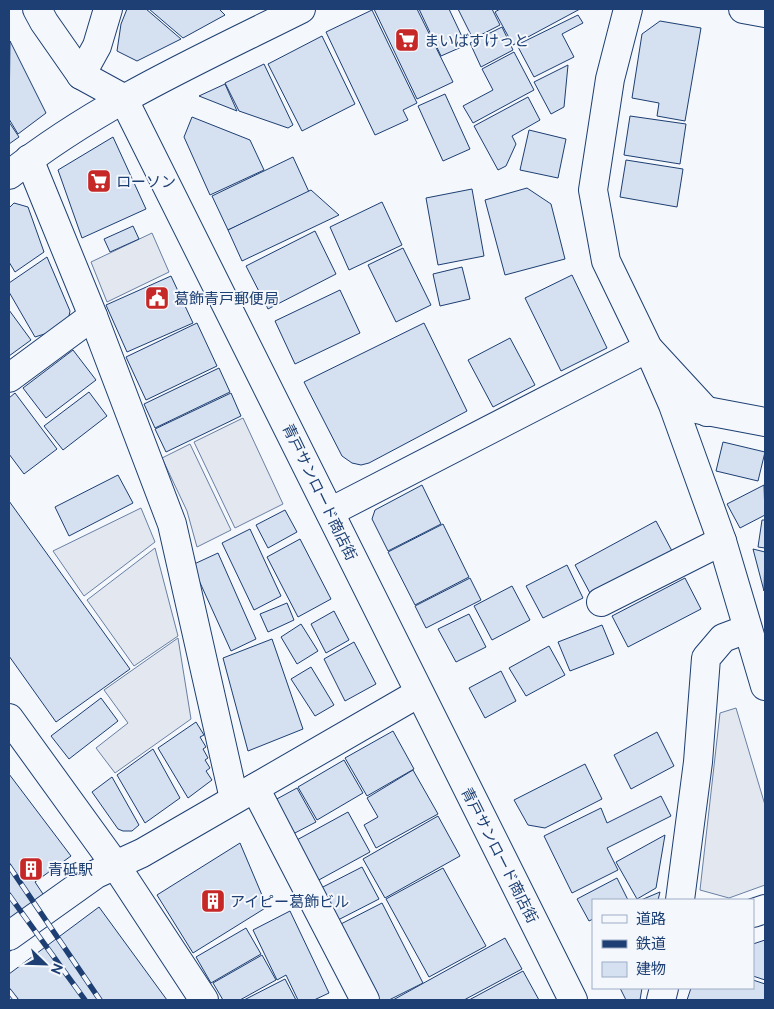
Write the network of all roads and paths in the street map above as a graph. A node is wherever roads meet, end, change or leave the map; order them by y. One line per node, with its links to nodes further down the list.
1 (37, 9): 7 (street)
2 (108, 9): 7 (street)
3 (300, 9): 8 (street)
4 (628, 9): 11 (street)
5 (743, 9): 6 (street)
6 (765, 13)
7 (81, 76): 8 (street)
8 (123, 98): 9 (street); 16 (street, 青戸サンロード商店街)
9 (19, 167): 10 (street)
10 (93, 316): 12 (street); 23 (street)
11 (648, 348): 13 (street); 14 (street); 16 (street)
12 (9, 378)
13 (673, 405): 14 (street); 17 (street)
14 (707, 412): 15 (street)
15 (765, 422)
16 (330, 512): 21 (street, 青戸サンロード商店街)
17 (722, 541): 18 (street); 19 (street)
18 (600, 602)
19 (747, 629): 20 (street); 25 (street)
20 (765, 686)
21 (419, 693): 23 (street); 29 (street, 青戸サンロード商店街)
22 (9, 718): 24 (street)
23 (245, 793): 24 (street); 28 (street)
24 (116, 866): 26 (street); 27 (street)
25 (680, 899)
26 (9, 936)
27 (204, 1000)
28 (364, 1000)
29 (573, 1000)

